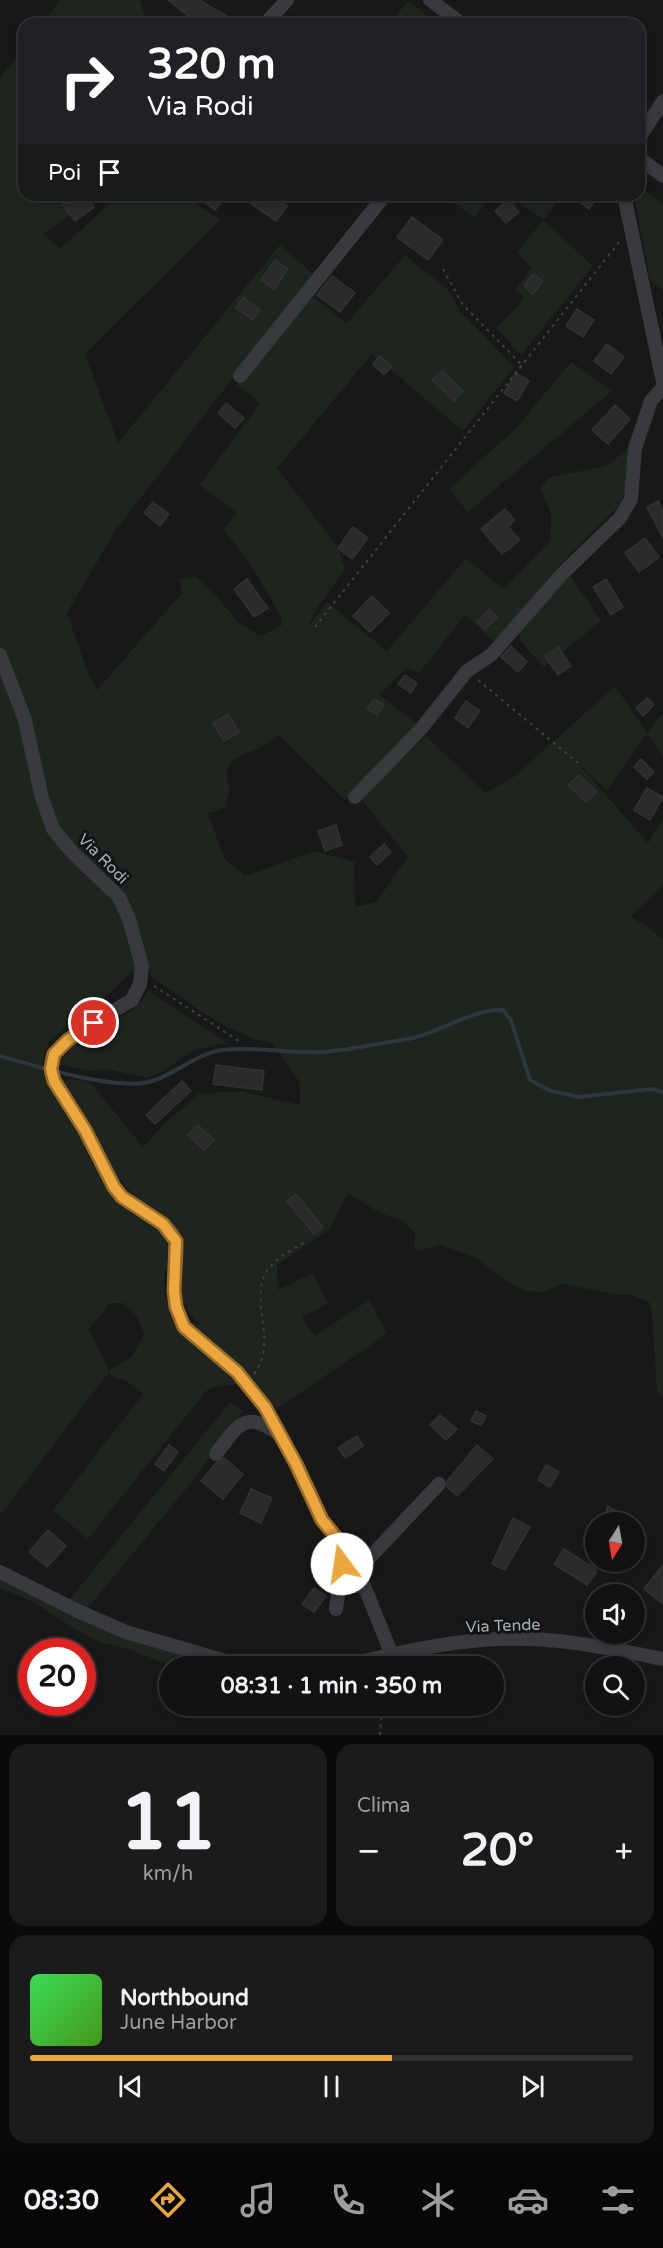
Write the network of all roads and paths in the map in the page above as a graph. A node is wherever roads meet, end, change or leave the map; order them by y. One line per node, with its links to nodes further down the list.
1 (287, 0): 3 (street)
2 (430, 0): 4 (street)
3 (270, 18)
4 (454, 18)
5 (663, 101): 6 (street)
6 (645, 129)
7 (645, 162): 8 (street)
8 (663, 176)
9 (380, 201): 14 (street)
10 (625, 201): 11 (street)
11 (631, 226): 13 (path); 15 (street)
12 (443, 269): 13 (path)
13 (522, 364): 17 (path)
14 (240, 375)
15 (663, 382)
16 (663, 387): 19 (street)
17 (315, 627)
18 (0, 655): 22 (street, Via Rodi)
19 (467, 672): 20 (path); 21 (street)
20 (578, 763)
21 (355, 797)
22 (141, 978): 23 (path); 25 (street)
23 (238, 1041)
24 (305, 1242): 25 (path)
25 (245, 1382): 26 (street)
26 (282, 1436): 27 (street); 29 (street)
27 (216, 1454)
28 (439, 1484): 30 (street)
29 (344, 1547): 30 (street); 32 (street)
30 (358, 1570): 35 (street)
31 (0, 1572): 36 (street)
32 (336, 1609)
33 (663, 1650): 34 (street)
34 (630, 1653): 35 (street, Via Tende); 38 (street, Via Tende)
35 (392, 1655): 37 (street, Via Tende)
36 (209, 1656)
37 (388, 1656)
38 (663, 1659)
39 (381, 1716): 40 (path)
40 (380, 1735)

